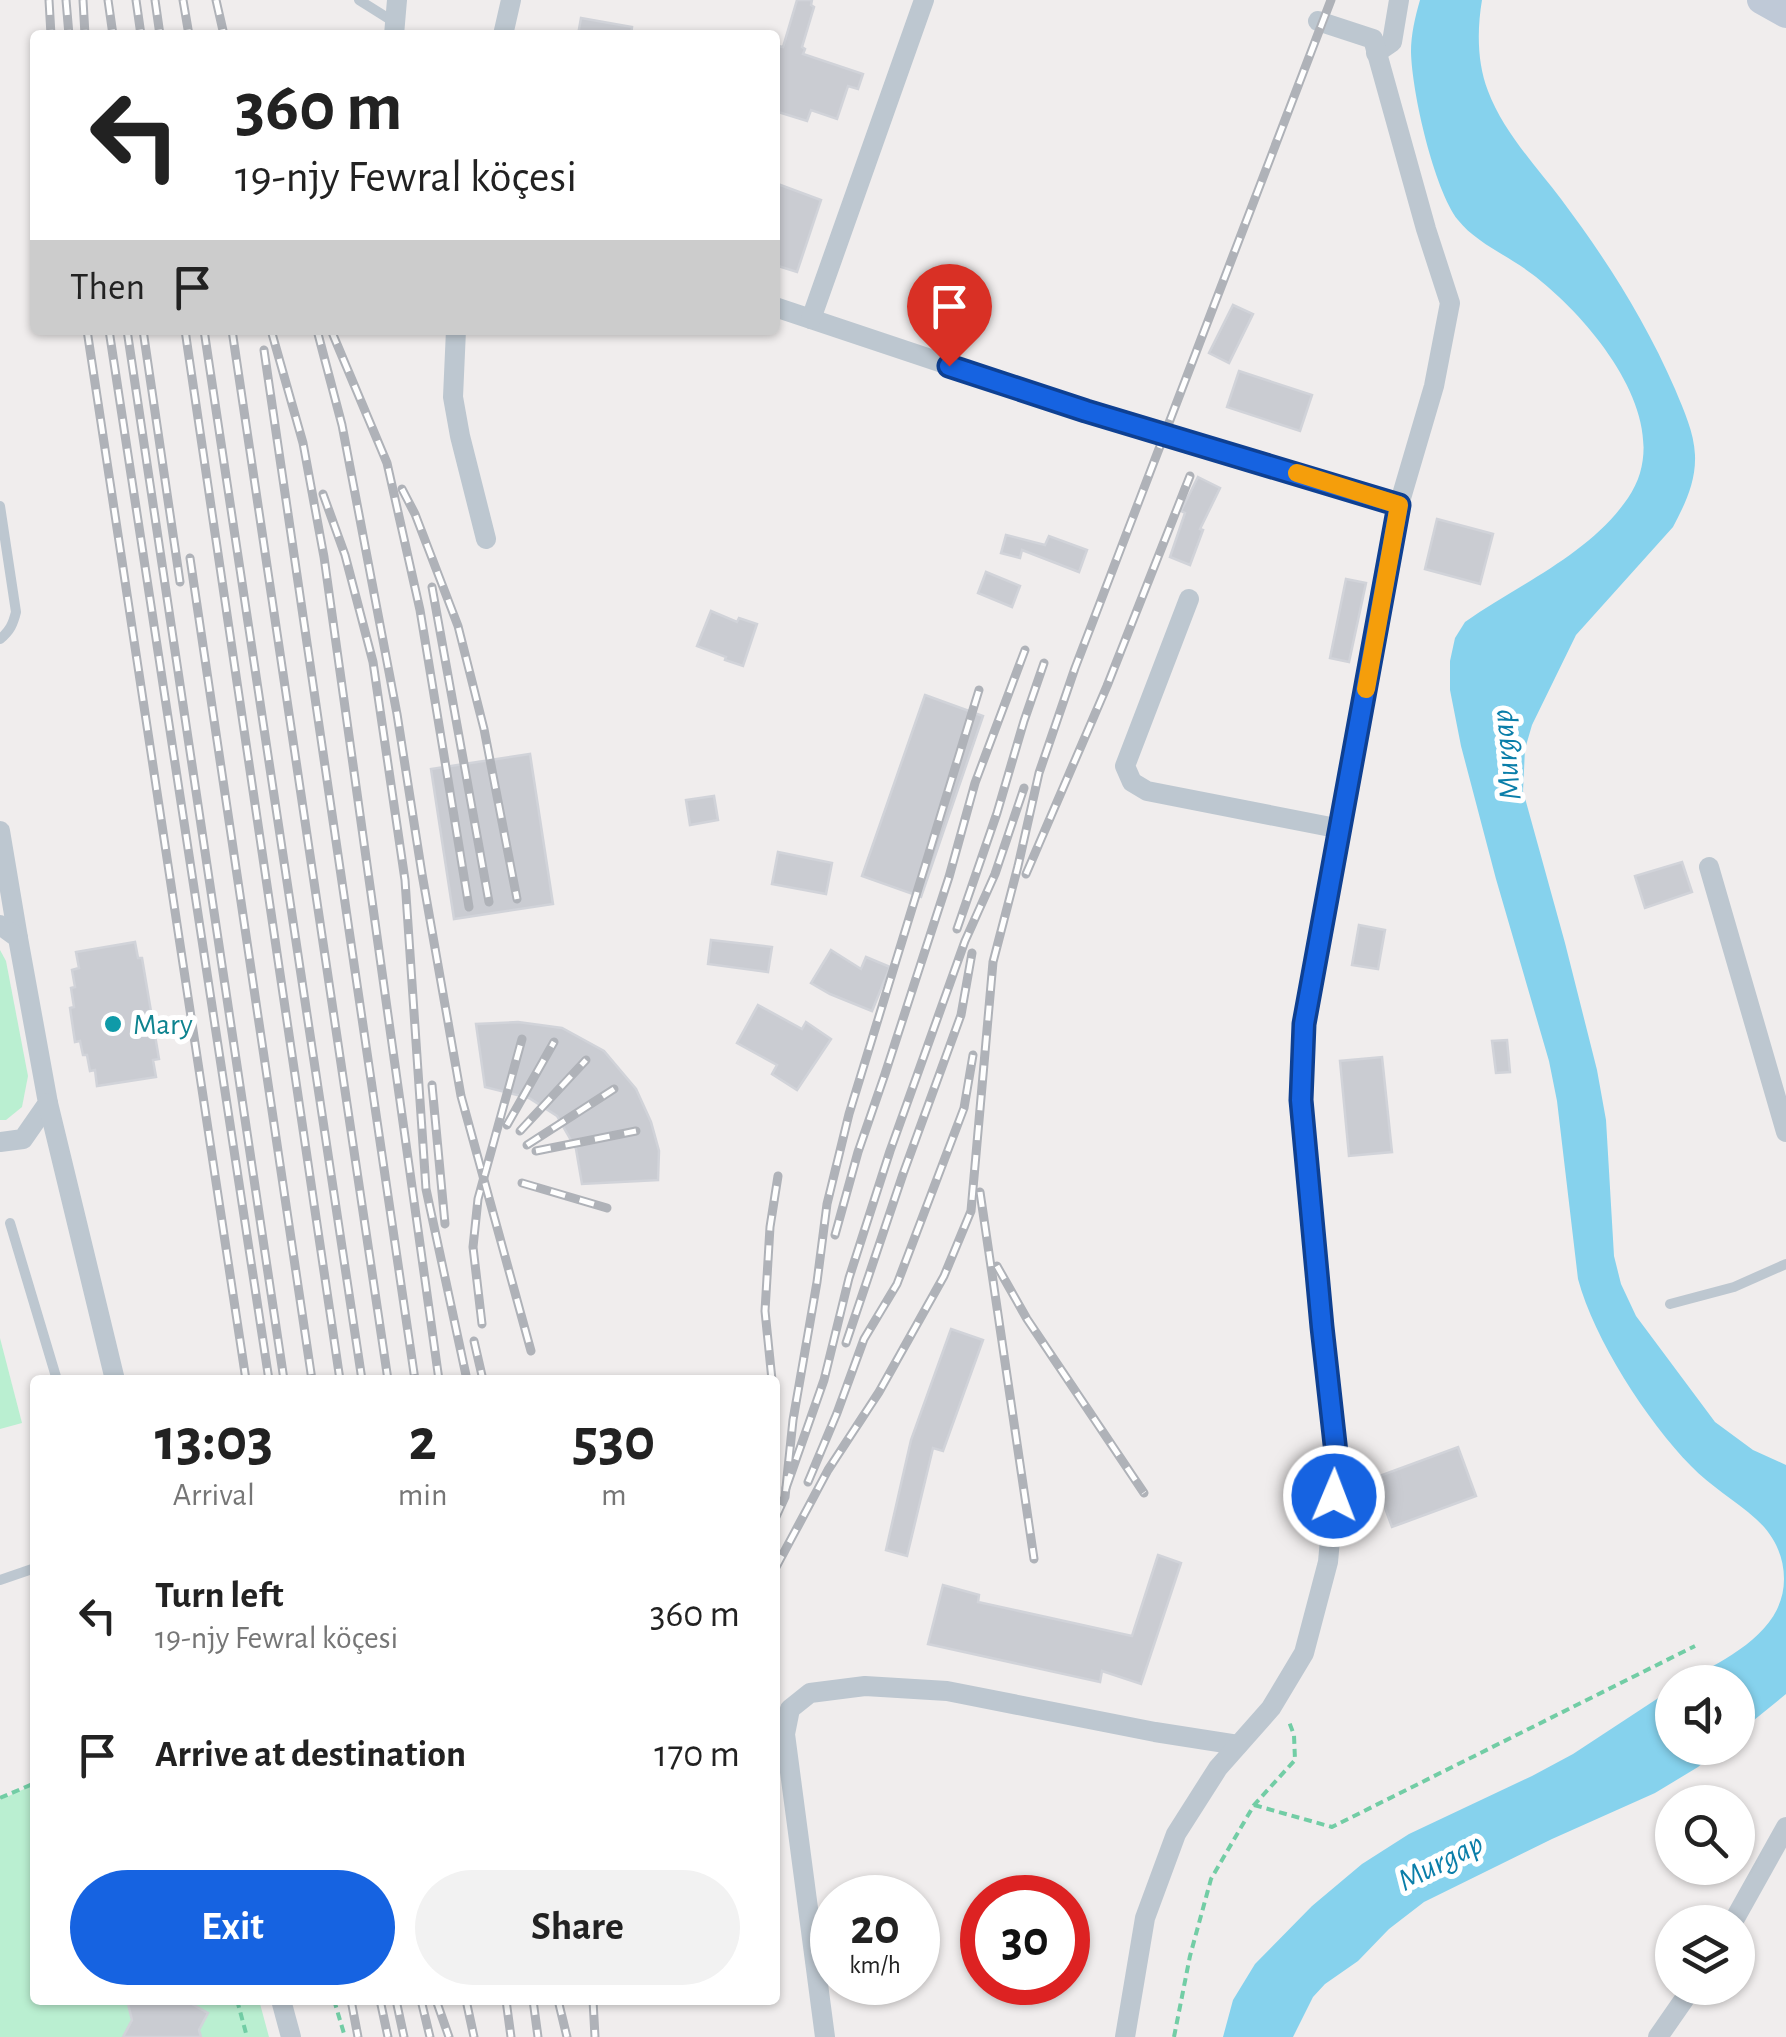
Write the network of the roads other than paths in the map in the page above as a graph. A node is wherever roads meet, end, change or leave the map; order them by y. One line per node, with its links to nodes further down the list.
1 (359, 0): 9 (lane)
2 (397, 0): 9 (street)
3 (511, 0): 10 (street)
4 (924, 0): 13 (street)
5 (1400, 0): 11 (street)
6 (1761, 0): 7 (main road)
7 (1786, 14)
8 (1318, 21): 11 (street)
9 (394, 29)
10 (503, 30)
11 (1376, 53): 15 (street)
12 (780, 309): 13 (street)
13 (811, 320): 15 (street)
14 (456, 335): 17 (street)
15 (1399, 505): 20 (street)
16 (0, 506): 19 (lane)
17 (486, 538)
18 (1189, 600): 20 (street)
19 (0, 639)
20 (1341, 830): 36 (street)
21 (0, 831): 24 (street)
22 (1710, 866): 25 (street)
23 (0, 925): 24 (street)
24 (18, 938): 26 (street)
25 (1781, 1100): 27 (street)
26 (48, 1103): 28 (street); 33 (street)
27 (1786, 1132)
28 (0, 1142)
29 (10, 1223): 32 (lane)
30 (1786, 1264): 31 (lane)
31 (1670, 1304)
32 (56, 1375)
33 (114, 1375)
34 (30, 1570): 35 (lane)
35 (0, 1580)
36 (1238, 1745): 42 (street); 43 (street)
37 (1786, 1827): 38 (street)
38 (1742, 1905)
39 (282, 2005): 41 (street)
40 (1680, 2005): 44 (street)
41 (291, 2037)
42 (826, 2037)
43 (1125, 2037)
44 (1658, 2037)

